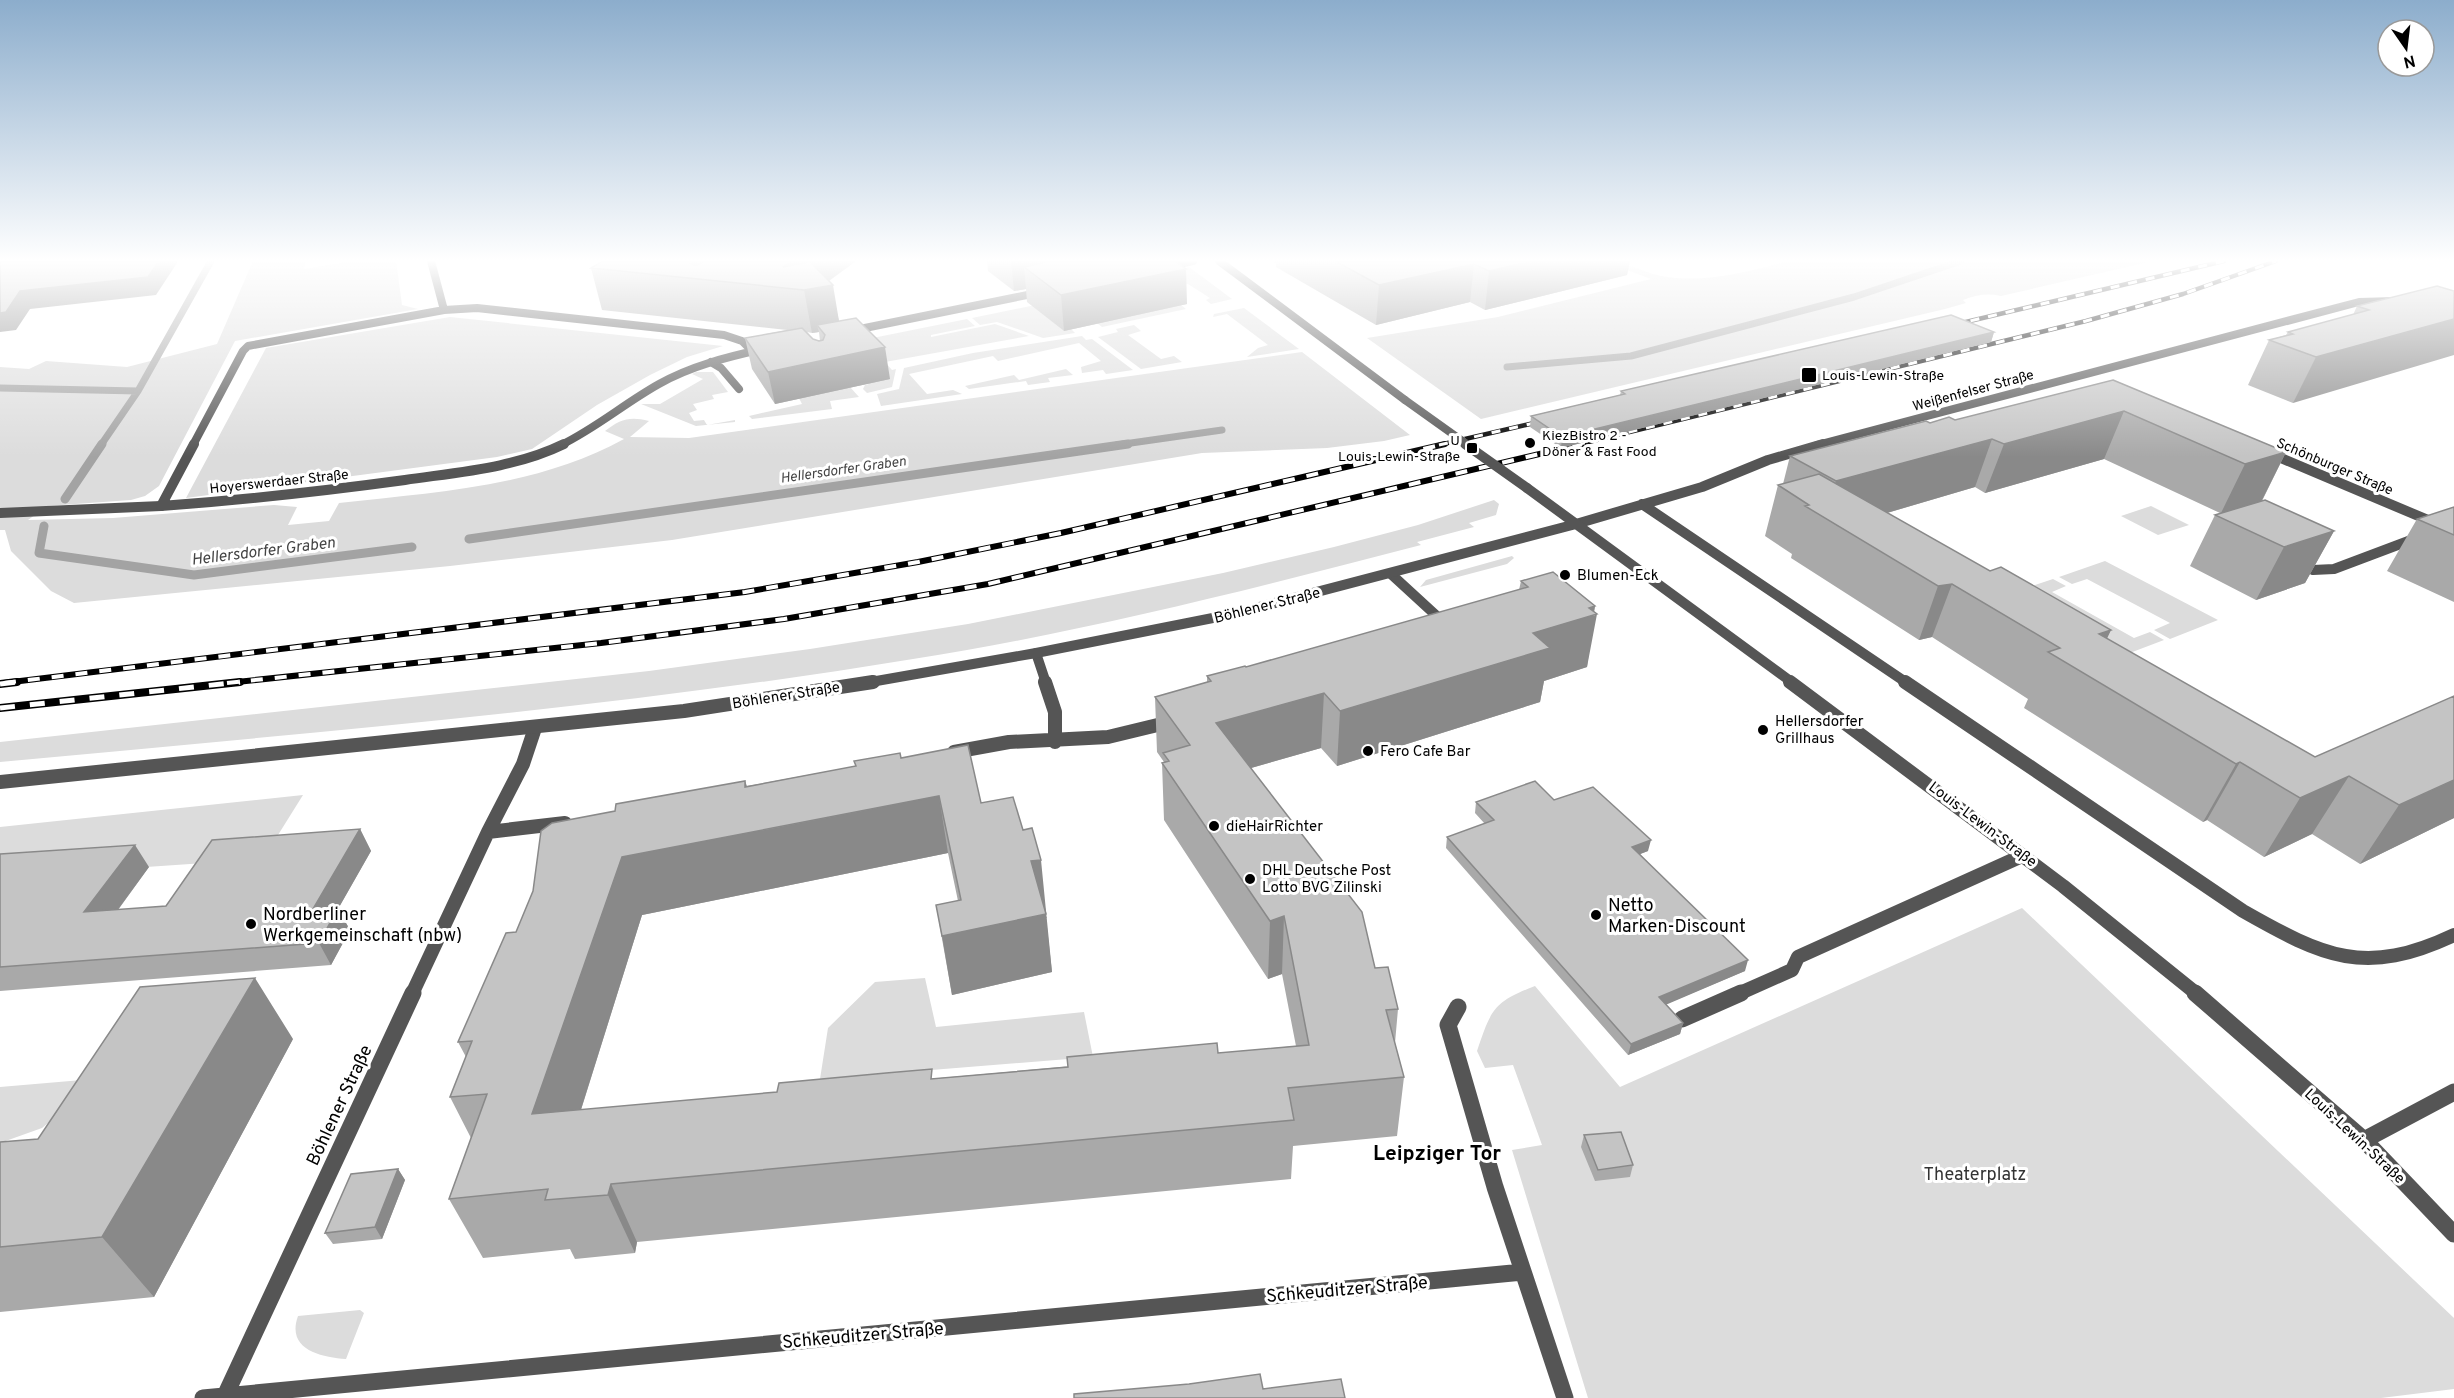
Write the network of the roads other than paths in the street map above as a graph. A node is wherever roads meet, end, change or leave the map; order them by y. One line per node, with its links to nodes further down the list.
1 (356, 326): 15 (street)
2 (644, 326): 8 (street)
3 (875, 326): 6 (street)
4 (1307, 326): 17 (street, Louis-Lewin-Straße, bridge)
5 (2267, 326): 10 (street, Weißenfelser Straße)
6 (846, 332)
7 (773, 346): 8 (street, Hoyerswerdaer Straße)
8 (752, 351): 9 (street, Hoyerswerdaer Straße)
9 (711, 362): 12 (street); 15 (street, Hoyerswerdaer Straße)
10 (2083, 375): 11 (street); 14 (street, Weißenfelser Straße)
11 (2101, 382)
12 (739, 389)
13 (2257, 448): 18 (street, Schönburger Straße)
14 (1642, 504): 17 (street, Weißenfelser Straße); 31 (street)
15 (161, 506): 16 (street, Hoyerswerdaer Straße)
16 (0, 513)
17 (1576, 524): 20 (street, Böhlener Straße); 30 (street, Louis-Lewin-Straße)
18 (2451, 527): 19 (street, Schönburger Straße)
19 (2284, 556)
20 (1391, 574): 21 (street); 22 (street, Böhlener Straße)
21 (1439, 637)
22 (1036, 653): 24 (street, Böhlener Straße); 25 (street)
23 (1184, 718): 25 (street)
24 (535, 728): 27 (street, Böhlener Straße); 29 (street, Böhlener Straße)
25 (1054, 742): 26 (street)
26 (938, 755)
27 (0, 782)
28 (579, 821): 29 (street)
29 (488, 832): 38 (street, Böhlener Straße)
30 (2024, 855): 33 (street); 35 (street, Louis-Lewin-Straße)
31 (2454, 935)
32 (1458, 1007): 37 (street)
33 (1682, 1019)
34 (2454, 1092): 35 (street)
35 (2364, 1140): 36 (street, Louis-Lewin-Straße)
36 (2454, 1234)
37 (1523, 1272): 38 (street, Schkeuditzer Straße); 40 (street)
38 (224, 1397): 39 (street, Schkeuditzer Straße)
39 (203, 1398)
40 (1564, 1398)

